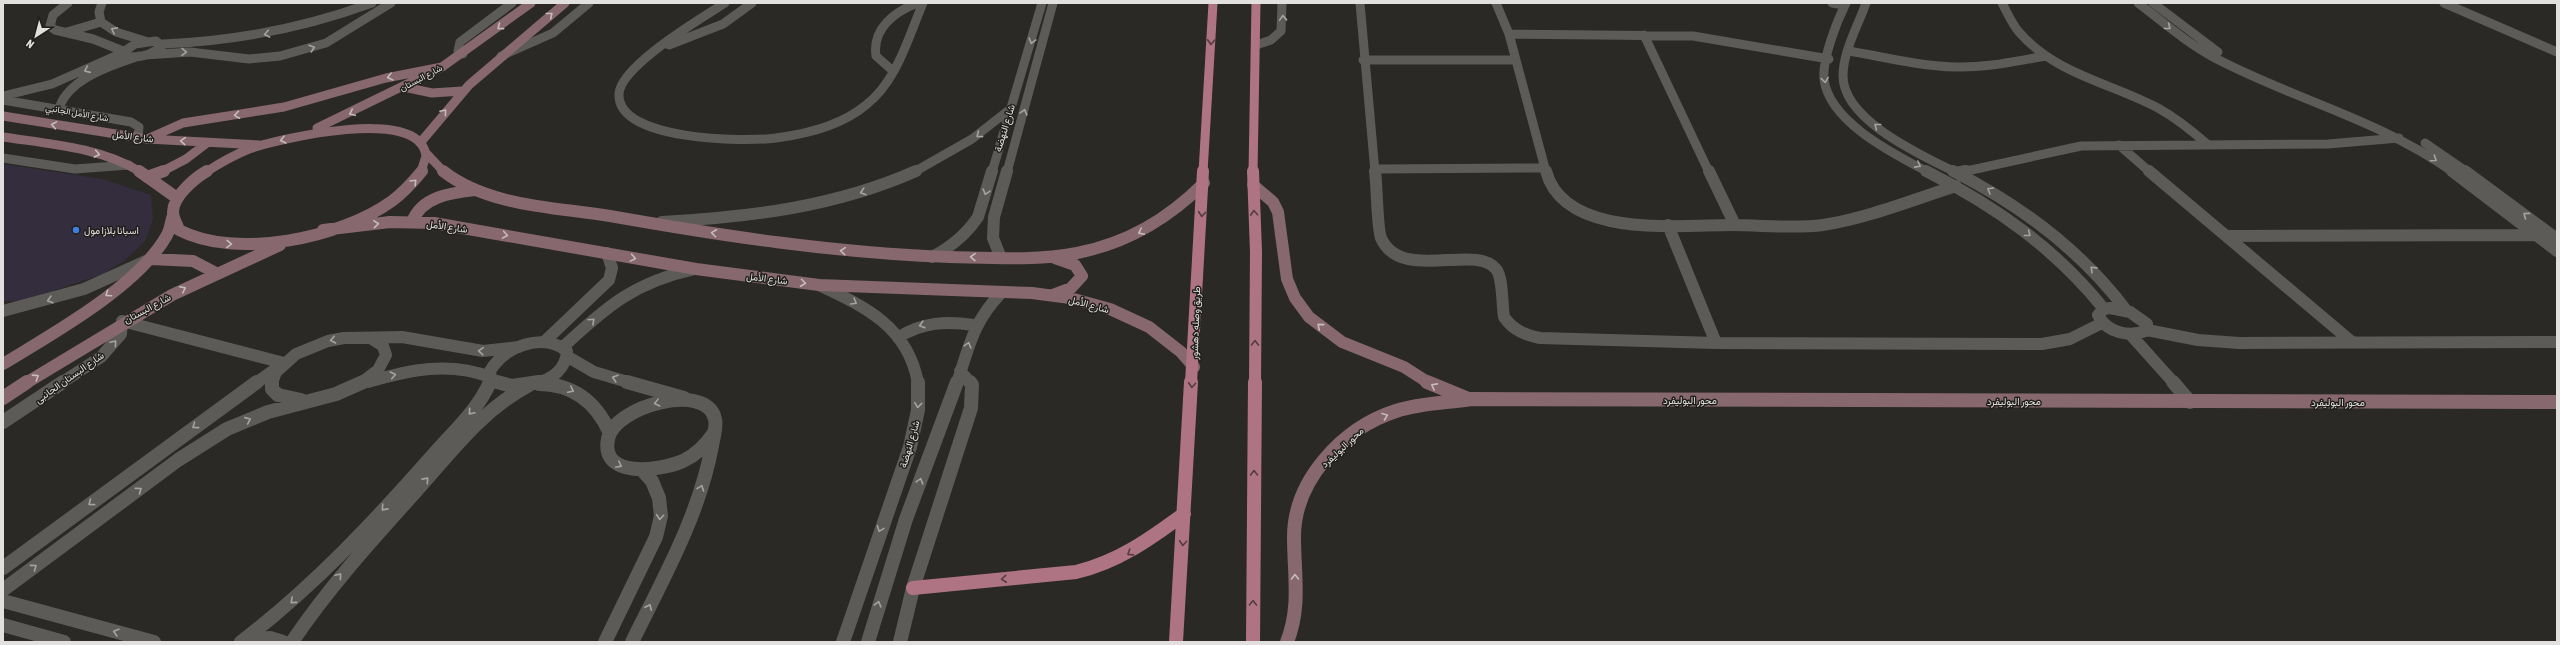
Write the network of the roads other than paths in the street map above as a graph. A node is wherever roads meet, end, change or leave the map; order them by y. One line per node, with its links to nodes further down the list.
1 (68, 3): 30 (street)
2 (102, 3): 28 (street)
3 (372, 3): 27 (street)
4 (391, 3): 29 (street)
5 (512, 3): 41 (street)
6 (531, 3): 41 (main road, شارع البستان, one-way to 41)
7 (566, 3): 45 (main road, one-way to 7)
8 (589, 3): 45 (street)
9 (725, 3): 37 (street)
10 (752, 3): 37 (street)
11 (917, 3): 50 (street)
12 (923, 3): 50 (street)
13 (1042, 3): 51 (street, شارع النهضة, one-way to 51)
14 (1053, 3): 52 (street, شارع النهضة)
15 (1213, 3): 76 (main road, طريق وصله دهشور, one-way to 76)
16 (1256, 3): 36 (main road)
17 (1282, 3): 36 (street, one-way to 17)
18 (1360, 3): 47 (street)
19 (1496, 3): 31 (street)
20 (1832, 3): 26 (street)
21 (1866, 3): 38 (street)
22 (2002, 3): 43 (street)
23 (2138, 3): 63 (street, one-way to 63)
24 (2153, 3): 90 (street, one-way to 24)
25 (2444, 3): 40 (street)
26 (1845, 4): 46 (street)
27 (326, 19): 29 (street); 33 (street, one-way to 33)
28 (101, 22): 30 (street); 34 (street, one-way to 28)
29 (348, 31): 44 (street, one-way to 29)
30 (64, 32): 39 (street)
31 (1509, 34): 32 (street); 48 (street)
32 (1644, 35): 46 (street); 85 (street)
33 (242, 38): 35 (street); 44 (street)
34 (146, 42): 35 (street); 39 (street)
35 (163, 44): 42 (street)
36 (1256, 45): 77 (main road)
37 (660, 47): 50 (street)
38 (1849, 51): 43 (street); 74 (street, one-way to 38)
39 (123, 52): 42 (street); 55 (street, one-way to 55)
40 (2557, 52)
41 (463, 54): 49 (main road, شارع البستان)
42 (142, 55): 44 (street, one-way to 44); 57 (street)
43 (2046, 56): 66 (street)
44 (223, 57)
45 (497, 58): 54 (main road)
46 (1829, 59): 78 (street, one-way to 78)
47 (1363, 60): 48 (street); 73 (street)
48 (1515, 60): 72 (street)
49 (442, 67): 53 (main road, شارع البستان); 62 (main road, one-way to 62)
50 (893, 71)
51 (1024, 72): 52 (street); 58 (street, شارع النهضة)
52 (1035, 72): 95 (street, شارع النهضة, one-way to 52)
53 (404, 87): 54 (main road); 60 (main road, شارع البستان, one-way to 60)
54 (462, 91): 65 (main road, one-way to 54)
55 (3, 96)
56 (3, 100): 57 (street, شارع الأمل الجانبي)
57 (59, 109): 62 (street, شارع الأمل الجانبي)
58 (1009, 110): 83 (street, one-way to 83); 93 (street, شارع النهضة, one-way to 93)
59 (3, 116): 62 (main road, شارع الأمل, one-way to 59)
60 (301, 135): 65 (main road); 67 (main road, one-way to 67)
61 (3, 137): 71 (main road, one-way to 71)
62 (142, 138): 64 (main road, شارع الأمل, one-way to 62)
63 (2400, 138): 66 (street); 87 (street, one-way to 87)
64 (207, 143): 67 (main road, شارع الأمل); 75 (main road)
65 (420, 143): 69 (main road)
66 (2207, 144): 68 (street)
67 (264, 145): 80 (main road)
68 (2119, 145): 74 (street); 89 (street)
69 (426, 153): 79 (main road); 86 (main road, one-way to 69)
70 (3, 158): 71 (street)
71 (129, 166): 75 (main road)
72 (1543, 168): 73 (street); 84 (street)
73 (1377, 169): 115 (street)
74 (1960, 172): 103 (street, one-way to 74)
75 (147, 177): 80 (main road)
76 (1204, 183): 94 (main road, one-way to 94); 120 (main road, طريق وصله دهشور, one-way to 120)
77 (1253, 185): 127 (main road, محور البوليفرد, one-way to 77); 152 (main road, one-way to 77)
78 (1956, 186): 85 (street); 102 (street, one-way to 102)
79 (477, 190): 82 (main road); 83 (main road)
80 (177, 198): 81 (main road)
81 (173, 212): 88 (main road, one-way to 88); 96 (main road)
82 (412, 222): 86 (main road, شارع الأمل, one-way to 82); 92 (main road, شارع الأمل, one-way to 92)
83 (644, 223): 93 (main road, one-way to 83)
84 (1668, 225): 85 (street); 115 (street)
85 (1734, 225)
86 (323, 230): 88 (main road)
87 (2535, 235): 89 (street); 91 (street)
88 (301, 236): 98 (main road, شارع البستان)
89 (2229, 236): 113 (street)
90 (2557, 238)
91 (2557, 252)
92 (607, 253): 97 (main road, شارع الأمل, one-way to 97); 112 (street)
93 (932, 256): 95 (main road, one-way to 93)
94 (1048, 257): 95 (main road); 101 (main road)
95 (1001, 258)
96 (151, 259): 98 (main road); 104 (street, one-way to 104); 119 (main road, one-way to 119)
97 (696, 269): 99 (main road, شارع الأمل, one-way to 99); 117 (street, one-way to 97)
98 (216, 273): 105 (main road, شارع البستان, one-way to 98)
99 (819, 285): 100 (main road, شارع الأمل); 110 (street, شارع النهضة, one-way to 110)
100 (1001, 293): 101 (main road, شارع الأمل); 107 (street)
101 (1050, 295): 120 (main road, شارع الأمل)
102 (2104, 309): 103 (street); 106 (street)
103 (2126, 310): 108 (street)
104 (3, 311)
105 (122, 321): 118 (street); 125 (main road, شارع البستان, one-way to 105); 131 (street, شارع البستان الجانبى, one-way to 105)
106 (2102, 323): 109 (street); 115 (street)
107 (974, 325): 110 (street, one-way to 110); 121 (street, one-way to 107)
108 (2147, 330): 109 (street); 113 (street)
109 (2130, 334): 129 (street)
110 (899, 337): 148 (street, شارع النهضة, one-way to 148)
111 (372, 339): 116 (street, one-way to 111); 118 (street, one-way to 118); 124 (street)
112 (544, 342): 116 (street); 117 (street)
113 (2352, 342): 114 (street)
114 (2557, 342)
115 (1716, 343)
116 (519, 347): 122 (street)
117 (566, 352): 123 (street); 128 (street, one-way to 117)
118 (284, 363): 126 (street); 136 (street, one-way to 136)
119 (3, 364)
120 (1194, 367): 135 (main road, طريق وصله دهشور, one-way to 135)
121 (960, 372): 137 (street); 149 (street, one-way to 121)
122 (491, 378): 123 (street); 124 (street, one-way to 122); 143 (street, one-way to 143)
123 (531, 385): 132 (street, one-way to 132); 145 (street, one-way to 123)
124 (356, 386): 126 (street)
125 (3, 398)
126 (319, 398): 138 (street, one-way to 126)
127 (1471, 399): 129 (main road, محور البوليفرد); 153 (main road, محور البوليفرد, one-way to 127)
128 (693, 401): 132 (street, one-way to 132); 133 (street)
129 (2190, 402): 130 (main road, محور البوليفرد)
130 (2557, 402)
131 (3, 422)
132 (610, 433): 134 (street, one-way to 134)
133 (714, 434): 134 (street); 147 (street, one-way to 133)
134 (642, 470): 146 (street, one-way to 146)
135 (1184, 514): 137 (main road, one-way to 137); 151 (main road, طريق وصله دهشور, one-way to 151)
136 (3, 568)
137 (913, 588): 150 (street)
138 (3, 590)
139 (3, 601): 142 (street, one-way to 139)
140 (3, 625): 141 (street)
141 (64, 642)
142 (154, 642)
143 (240, 642): 144 (street)
144 (283, 642)
145 (292, 642)
146 (605, 642)
147 (632, 642)
148 (843, 642)
149 (868, 642)
150 (900, 642)
151 (1176, 642)
152 (1253, 642)
153 (1287, 642)

